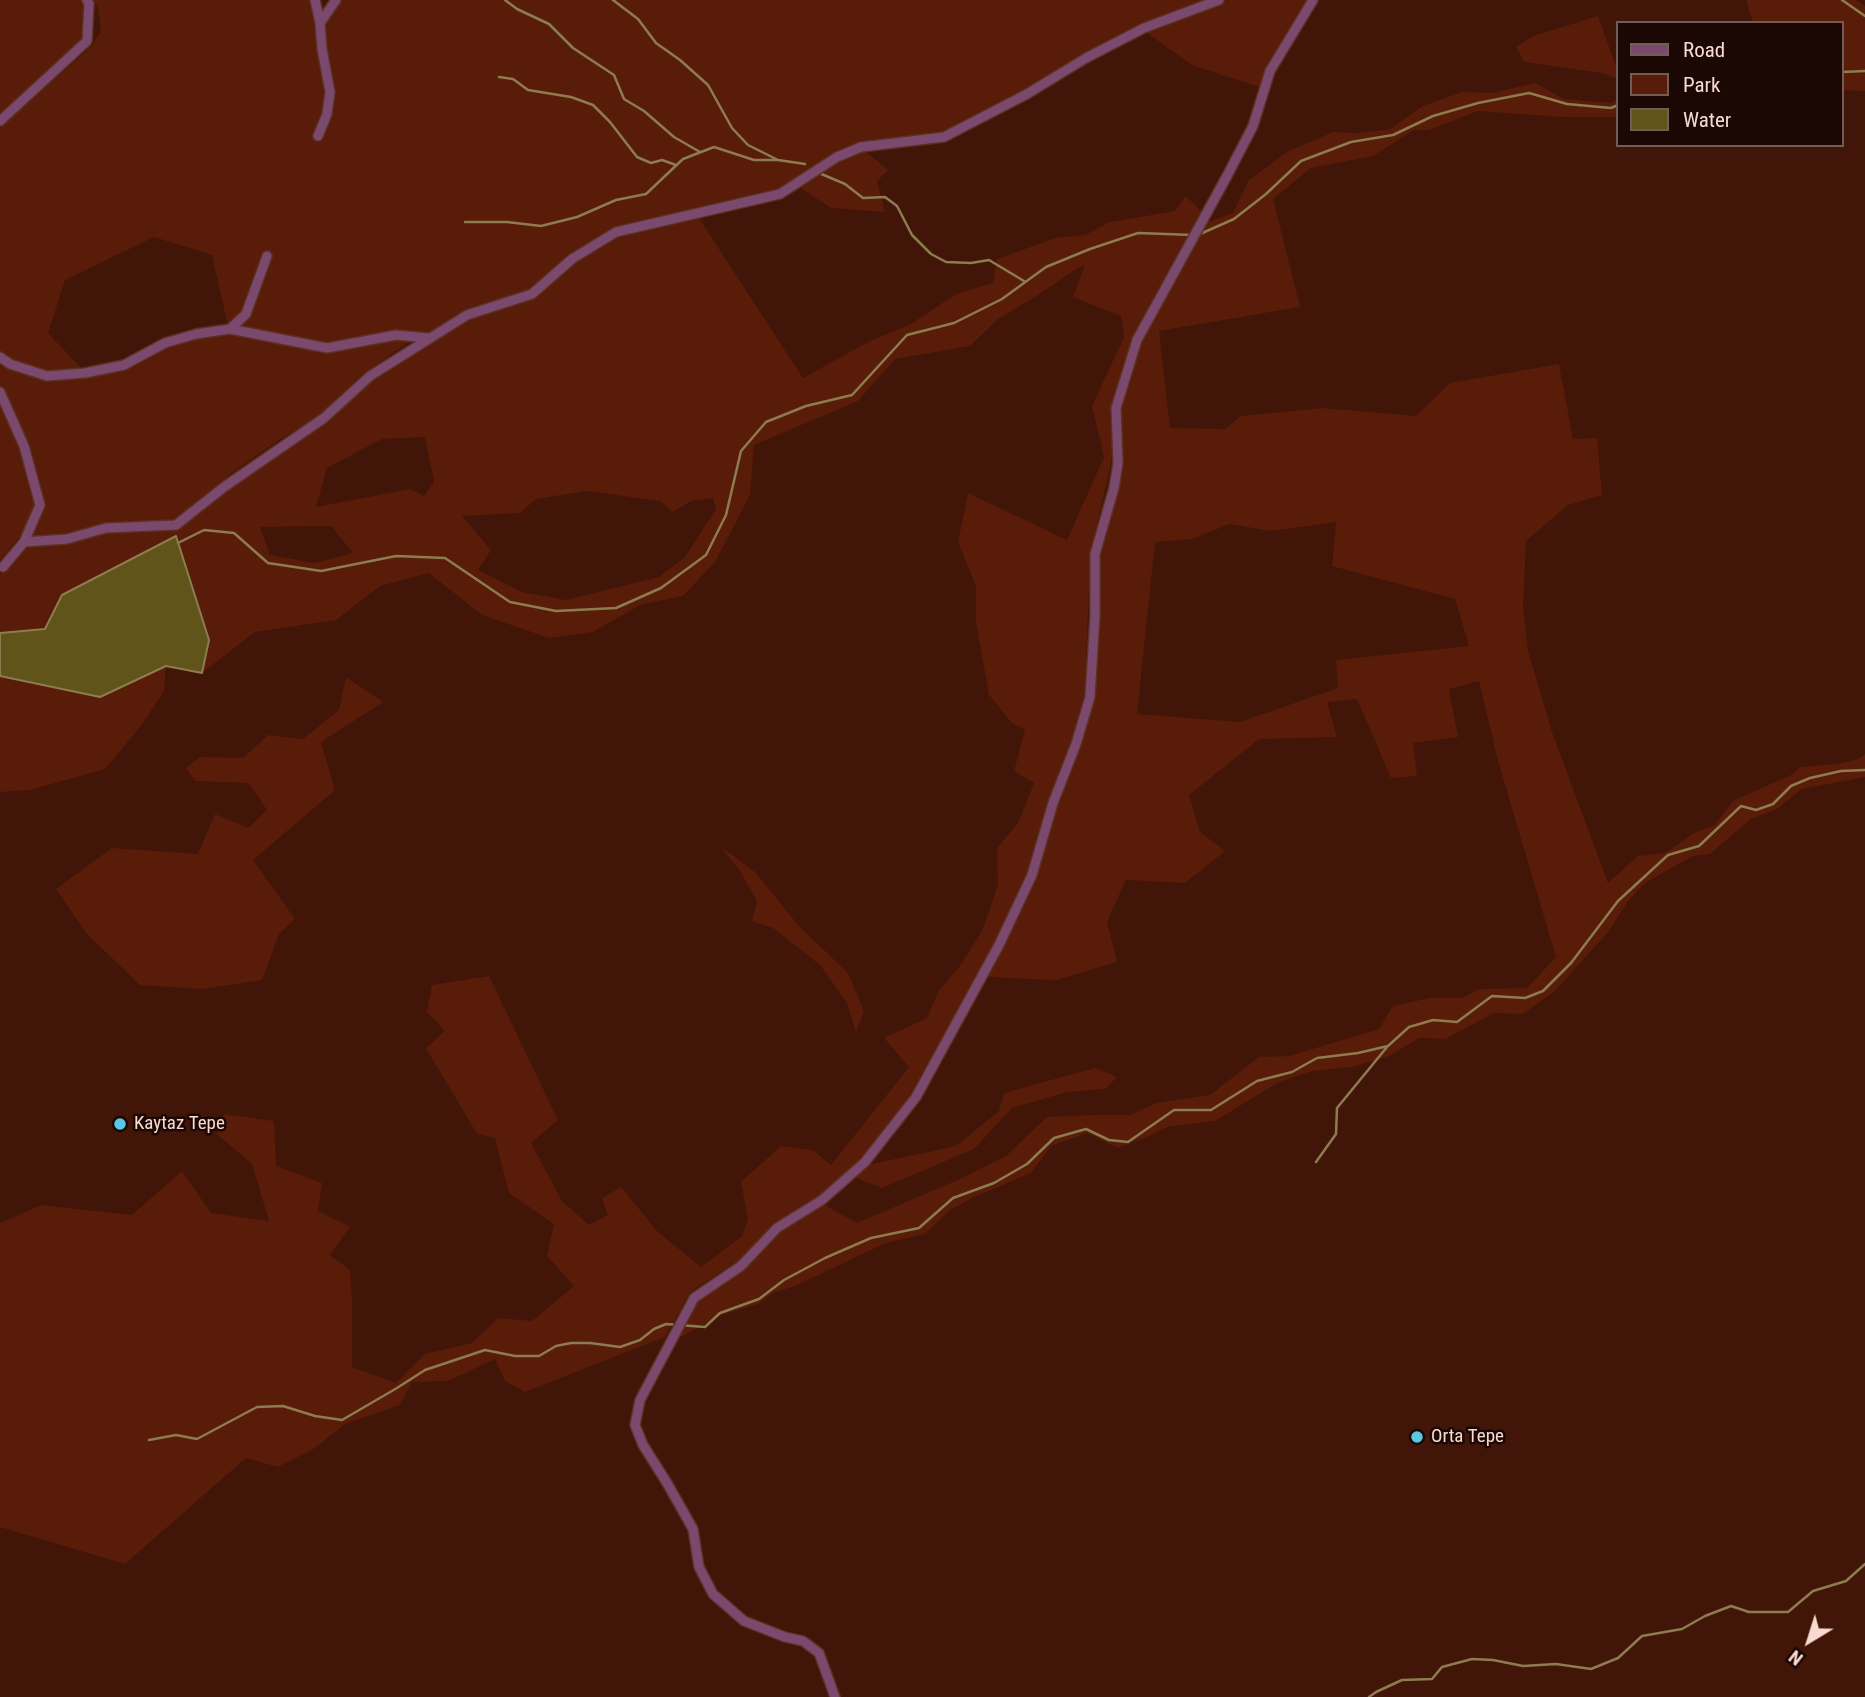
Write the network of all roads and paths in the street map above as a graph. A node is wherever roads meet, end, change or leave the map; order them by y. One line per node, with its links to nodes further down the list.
1 (87, 0): 7 (street)
2 (315, 0): 6 (street)
3 (336, 0): 6 (street)
4 (1219, 0): 11 (street)
5 (1313, 0): 16 (street)
6 (320, 23): 8 (street)
7 (0, 121)
8 (318, 136)
9 (267, 256): 10 (street)
10 (230, 329): 11 (street); 12 (street)
11 (429, 338): 14 (street)
12 (0, 357)
13 (0, 392): 14 (street)
14 (24, 542): 15 (street)
15 (3, 567)
16 (835, 1697)

